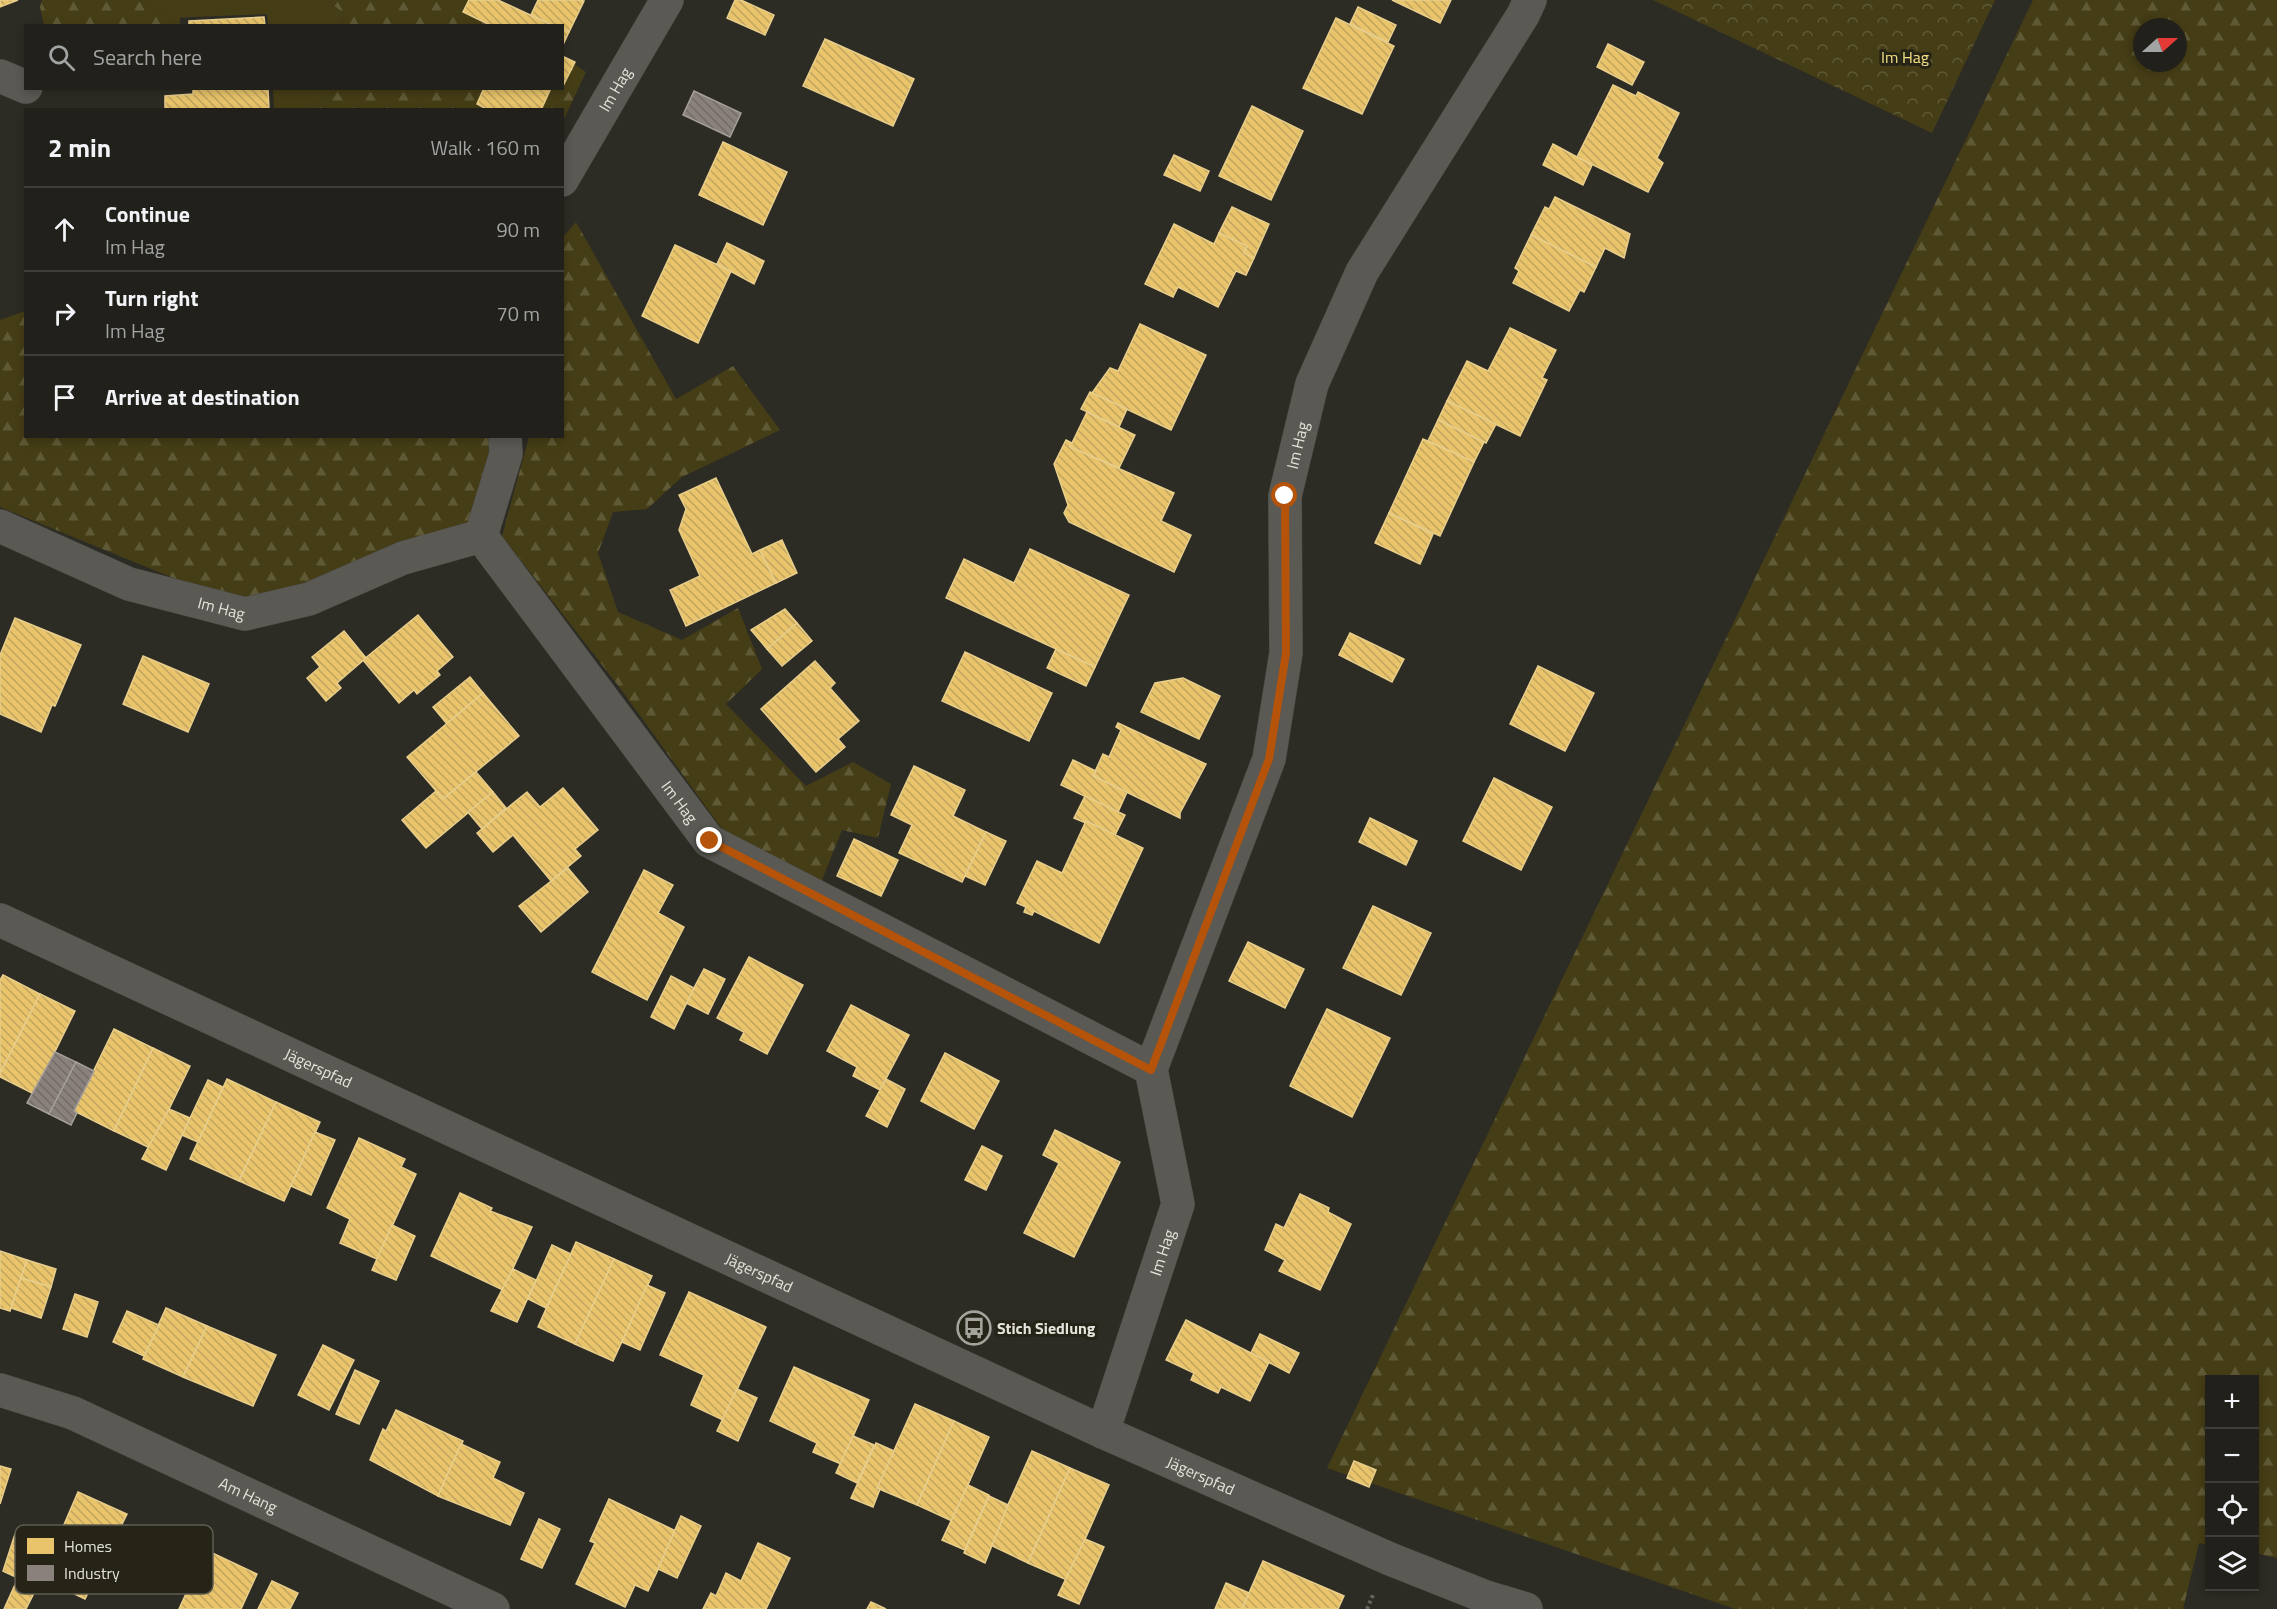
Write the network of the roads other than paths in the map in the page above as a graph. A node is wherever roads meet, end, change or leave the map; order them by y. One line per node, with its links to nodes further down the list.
1 (667, 0): 5 (street, Im Hag)
2 (1530, 0): 10 (street, Im Hag)
3 (0, 76): 4 (street)
4 (24, 87)
5 (564, 177)
6 (505, 438): 8 (street)
7 (0, 526): 8 (street, Im Hag)
8 (481, 536): 10 (street, Im Hag)
9 (0, 921): 12 (street, Jägerspfad)
10 (1151, 1070): 12 (street, Im Hag)
11 (0, 1390): 13 (street, Am Hang)
12 (1103, 1432): 14 (street, Jägerspfad)
13 (493, 1609)
14 (1526, 1609)

